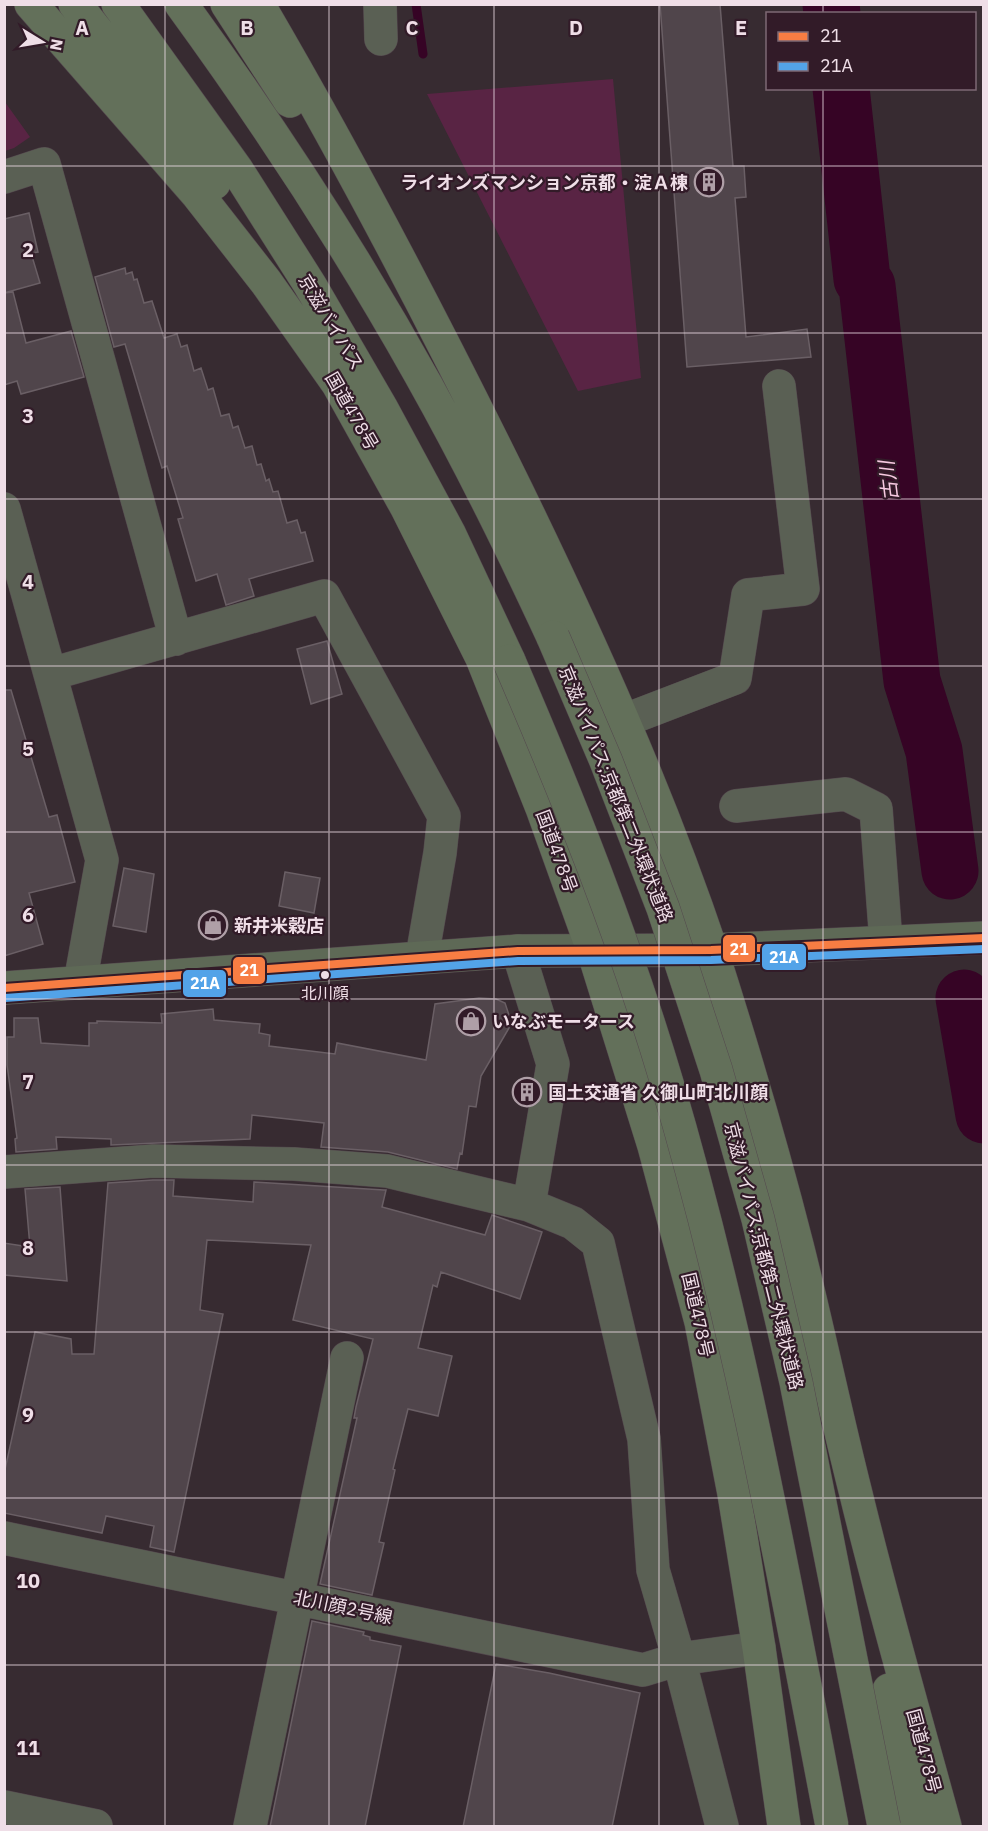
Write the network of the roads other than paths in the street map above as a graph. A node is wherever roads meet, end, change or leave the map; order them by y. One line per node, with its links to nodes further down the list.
1 (31, 4): 10 (highway, 国道478号)
2 (75, 4): 10 (highway)
3 (118, 4): 39 (highway, 京滋バイパス, bridge)
4 (181, 4): 40 (highway, 京滋バイパス;京都第二外環状道路, bridge)
5 (227, 4): 12 (highway)
6 (258, 4): 12 (highway, 国道478号)
7 (380, 4): 8 (street)
8 (381, 39)
9 (4, 177): 14 (street)
10 (338, 384): 20 (highway, 国道478号)
11 (779, 386): 16 (street)
12 (480, 414): 16 (highway, 国道478号)
13 (4, 509): 15 (street)
14 (176, 639): 15 (street); 23 (street)
15 (51, 674): 24 (street)
16 (623, 721): 21 (highway, 国道478号)
17 (736, 806): 19 (street)
18 (984, 938): 19 (main road)
19 (886, 942): 21 (main road)
20 (593, 950): 21 (main road); 22 (main road); 32 (highway, 国道478号)
21 (711, 950): 29 (highway, 国道478号)
22 (518, 951): 23 (main road); 27 (street)
23 (422, 957): 24 (main road)
24 (80, 983): 25 (main road)
25 (4, 988)
26 (4, 1172): 27 (street)
27 (529, 1205): 33 (street)
28 (346, 1358): 31 (street)
29 (856, 1496): 41 (highway); 42 (highway, 国道478号)
30 (4, 1538): 31 (street, 北川顔2号線)
31 (297, 1597): 33 (street, 北川顔2号線); 36 (street)
32 (759, 1648): 33 (street, 北川顔2号線); 38 (highway, 国道478号)
33 (680, 1659): 37 (street)
34 (4, 1807): 35 (street)
35 (96, 1827)
36 (250, 1827)
37 (722, 1827)
38 (784, 1827)
39 (832, 1827)
40 (884, 1827)
41 (915, 1827)
42 (945, 1827)

